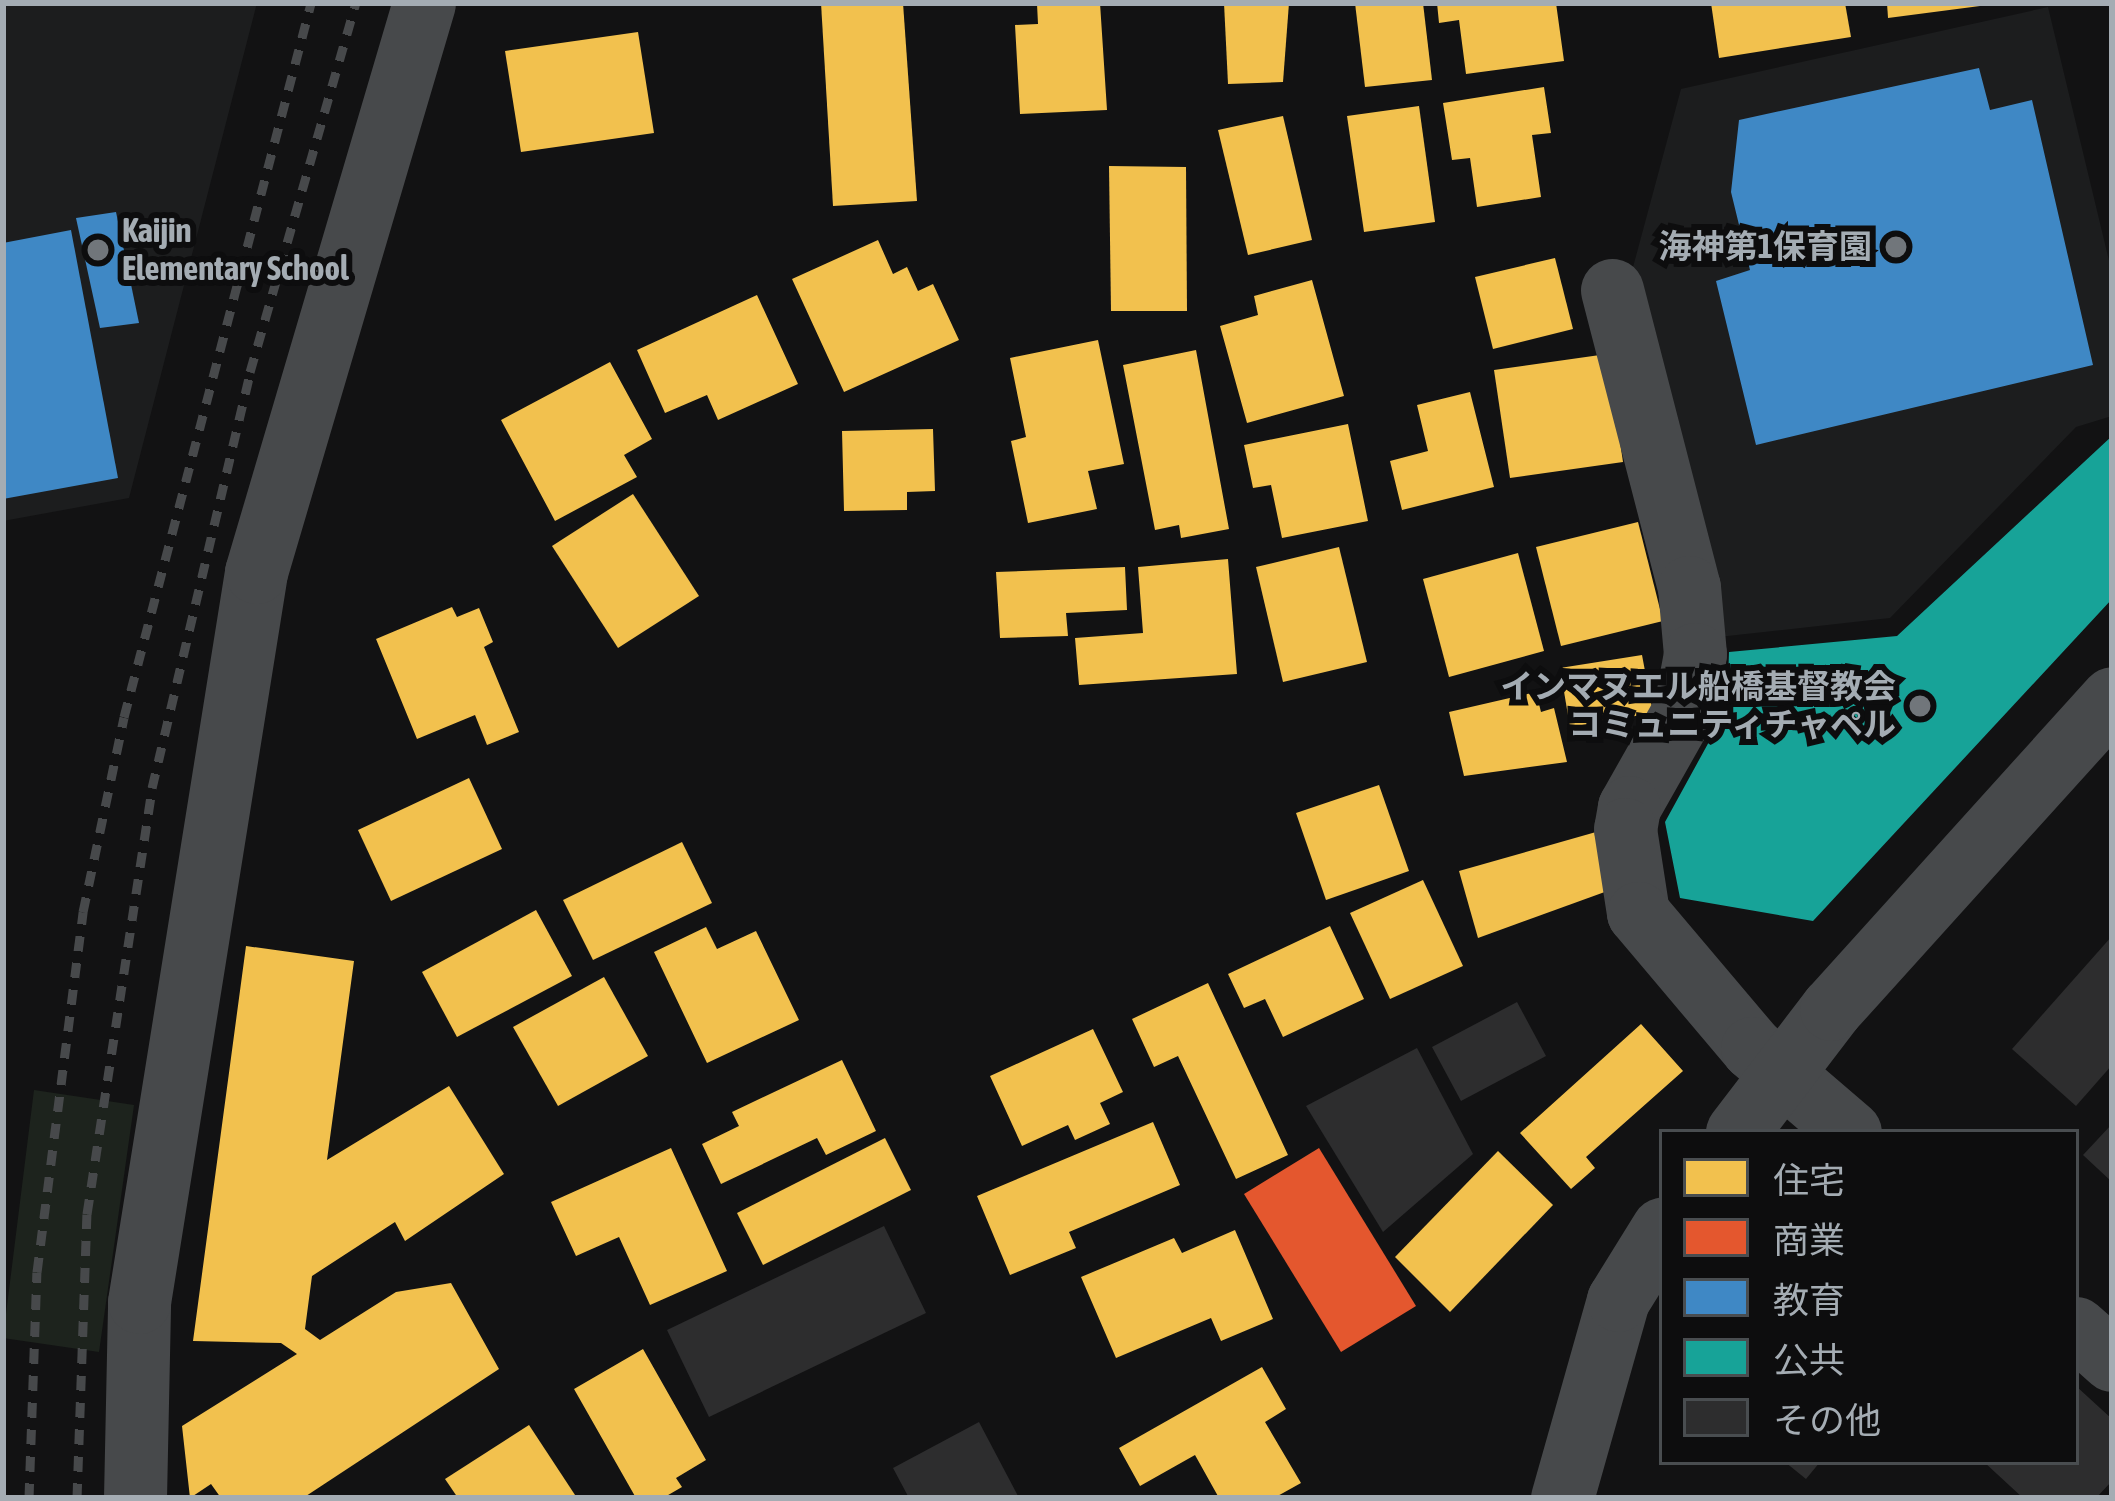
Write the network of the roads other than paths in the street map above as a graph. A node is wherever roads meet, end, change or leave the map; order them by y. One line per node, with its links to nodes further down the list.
1 (424, 3): 10 (street)
2 (1612, 290): 4 (street)
3 (2112, 698): 4 (street)
4 (1783, 1073): 5 (street); 6 (street)
5 (1739, 1129)
6 (1847, 1129)
7 (1659, 1234): 11 (street)
8 (2079, 1331): 9 (street)
9 (2112, 1360)
10 (135, 1498)
11 (1562, 1498)

